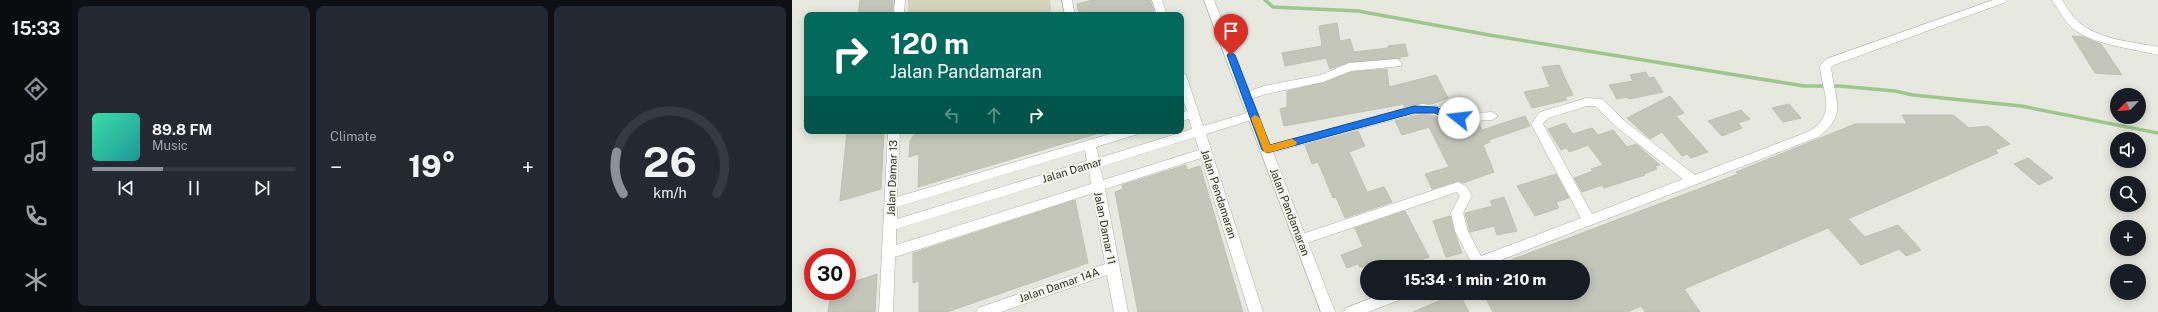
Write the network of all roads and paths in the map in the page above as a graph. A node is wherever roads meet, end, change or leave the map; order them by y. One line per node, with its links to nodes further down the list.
1 (900, 0): 7 (street)
2 (1067, 0): 8 (street)
3 (1157, 0): 9 (street)
4 (1209, 0): 13 (street, Jalan Pandamaran)
5 (2003, 0): 25 (street)
6 (2057, 0): 10 (street)
7 (899, 12)
8 (1069, 12)
9 (1161, 12)
10 (2158, 51)
11 (1397, 63): 13 (street)
12 (1184, 84): 14 (street, Jalan Pendamaran)
13 (1247, 96): 15 (street, Jalan Pandamaran)
14 (1193, 113): 16 (street); 18 (street, Jalan Pendamaran)
15 (1254, 115): 18 (street, Jalan Damar); 22 (street, Jalan Pandamaran)
16 (1184, 116)
17 (1492, 116): 22 (street)
18 (1199, 132): 23 (street, Jalan Pendamaran); 24 (street, Jalan Damar)
19 (895, 134): 27 (street, Jalan Damar 13)
20 (1124, 134): 21 (street, Jalan Damar)
21 (1090, 144): 24 (street, Jalan Damar 11); 27 (street, Jalan Damar)
22 (1267, 150): 30 (street, Jalan Pandamaran)
23 (1205, 152): 26 (street); 39 (street, Jalan Pendamaran)
24 (1093, 164): 26 (street, Jalan Damar 11); 29 (street, Jalan Damar)
25 (1694, 181): 28 (street); 28 (street)
26 (1098, 187): 31 (street); 34 (street, Jalan Damar 11)
27 (891, 204): 29 (street, Jalan Damar 13)
28 (1590, 220): 33 (street)
29 (890, 226): 31 (street, Jalan Damar 13)
30 (1301, 240): 32 (street); 40 (street, Jalan Pandamaran)
31 (889, 253): 36 (street, Jalan Damar 13)
32 (1471, 260)
33 (1486, 260)
34 (1112, 267): 37 (street, Jalan Damar 14A); 38 (street, Jalan Damar 11)
35 (1383, 300): 41 (street)
36 (886, 312)
37 (983, 312)
38 (1121, 312)
39 (1256, 312)
40 (1328, 312)
41 (1351, 312)

